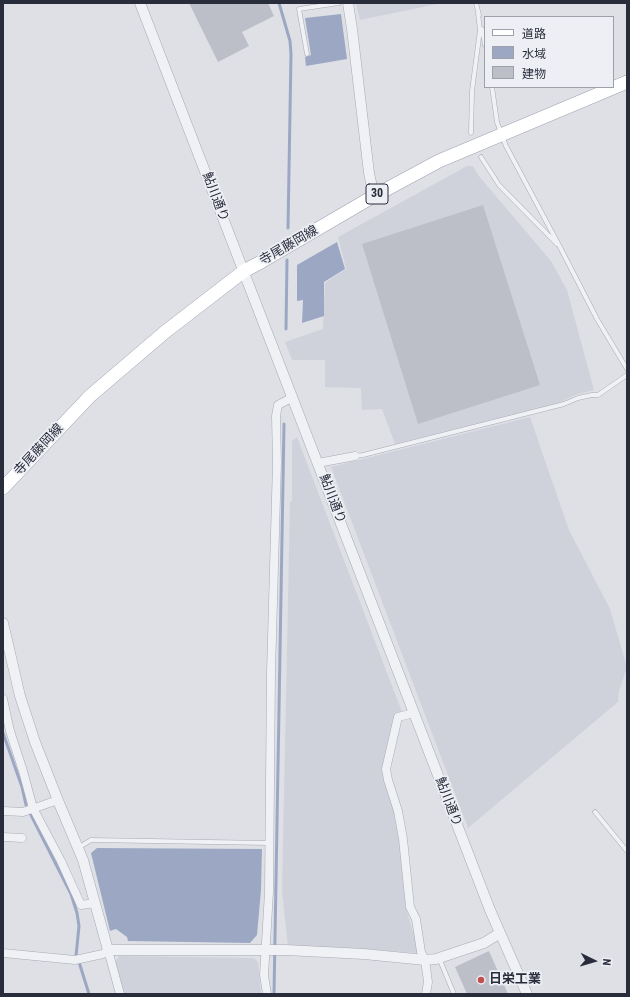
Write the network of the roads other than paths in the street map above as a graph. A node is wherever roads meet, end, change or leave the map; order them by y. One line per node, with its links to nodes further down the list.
1 (140, 3): 17 (street, 鮎川通り)
2 (340, 3): 7 (lane)
3 (348, 3): 15 (street)
4 (476, 3): 5 (lane)
5 (478, 13): 6 (lane); 12 (lane)
6 (484, 40)
7 (307, 54)
8 (627, 82): 9 (main road, 寺尾藤岡線 / 30)
9 (614, 87)
10 (492, 88): 13 (lane)
11 (613, 88): 13 (main road, 寺尾藤岡線 / 30)
12 (471, 132)
13 (501, 134): 15 (main road, 寺尾藤岡線 / 30); 16 (lane)
14 (481, 157): 16 (lane)
15 (374, 196): 17 (main road, 寺尾藤岡線 / 30)
16 (561, 249): 18 (lane)
17 (244, 271): 20 (street, 鮎川通り); 23 (main road, 寺尾藤岡線)
18 (627, 369)
19 (627, 375): 21 (lane)
20 (293, 397): 22 (street, 鮎川通り); 33 (street)
21 (355, 456): 22 (street)
22 (318, 463): 26 (street, 鮎川通り)
23 (3, 488)
24 (3, 623): 27 (street)
25 (3, 699): 28 (street)
26 (414, 713): 37 (street, 鮎川通り); 42 (street)
27 (58, 800): 28 (street); 34 (street)
28 (33, 808): 29 (street); 36 (street)
29 (3, 811)
30 (595, 812): 35 (lane)
31 (3, 837): 32 (street)
32 (22, 838)
33 (270, 843): 34 (lane); 39 (street)
34 (78, 848): 36 (street)
35 (627, 852)
36 (95, 903): 38 (street)
37 (500, 933): 41 (street); 47 (street, 鮎川通り)
38 (108, 950): 39 (street); 40 (street); 43 (street)
39 (268, 950): 42 (street); 44 (street)
40 (3, 953)
41 (438, 958): 42 (street); 46 (lane)
42 (425, 960): 45 (street)
43 (120, 994)
44 (267, 994)
45 (426, 994)
46 (454, 994)
47 (527, 994)

